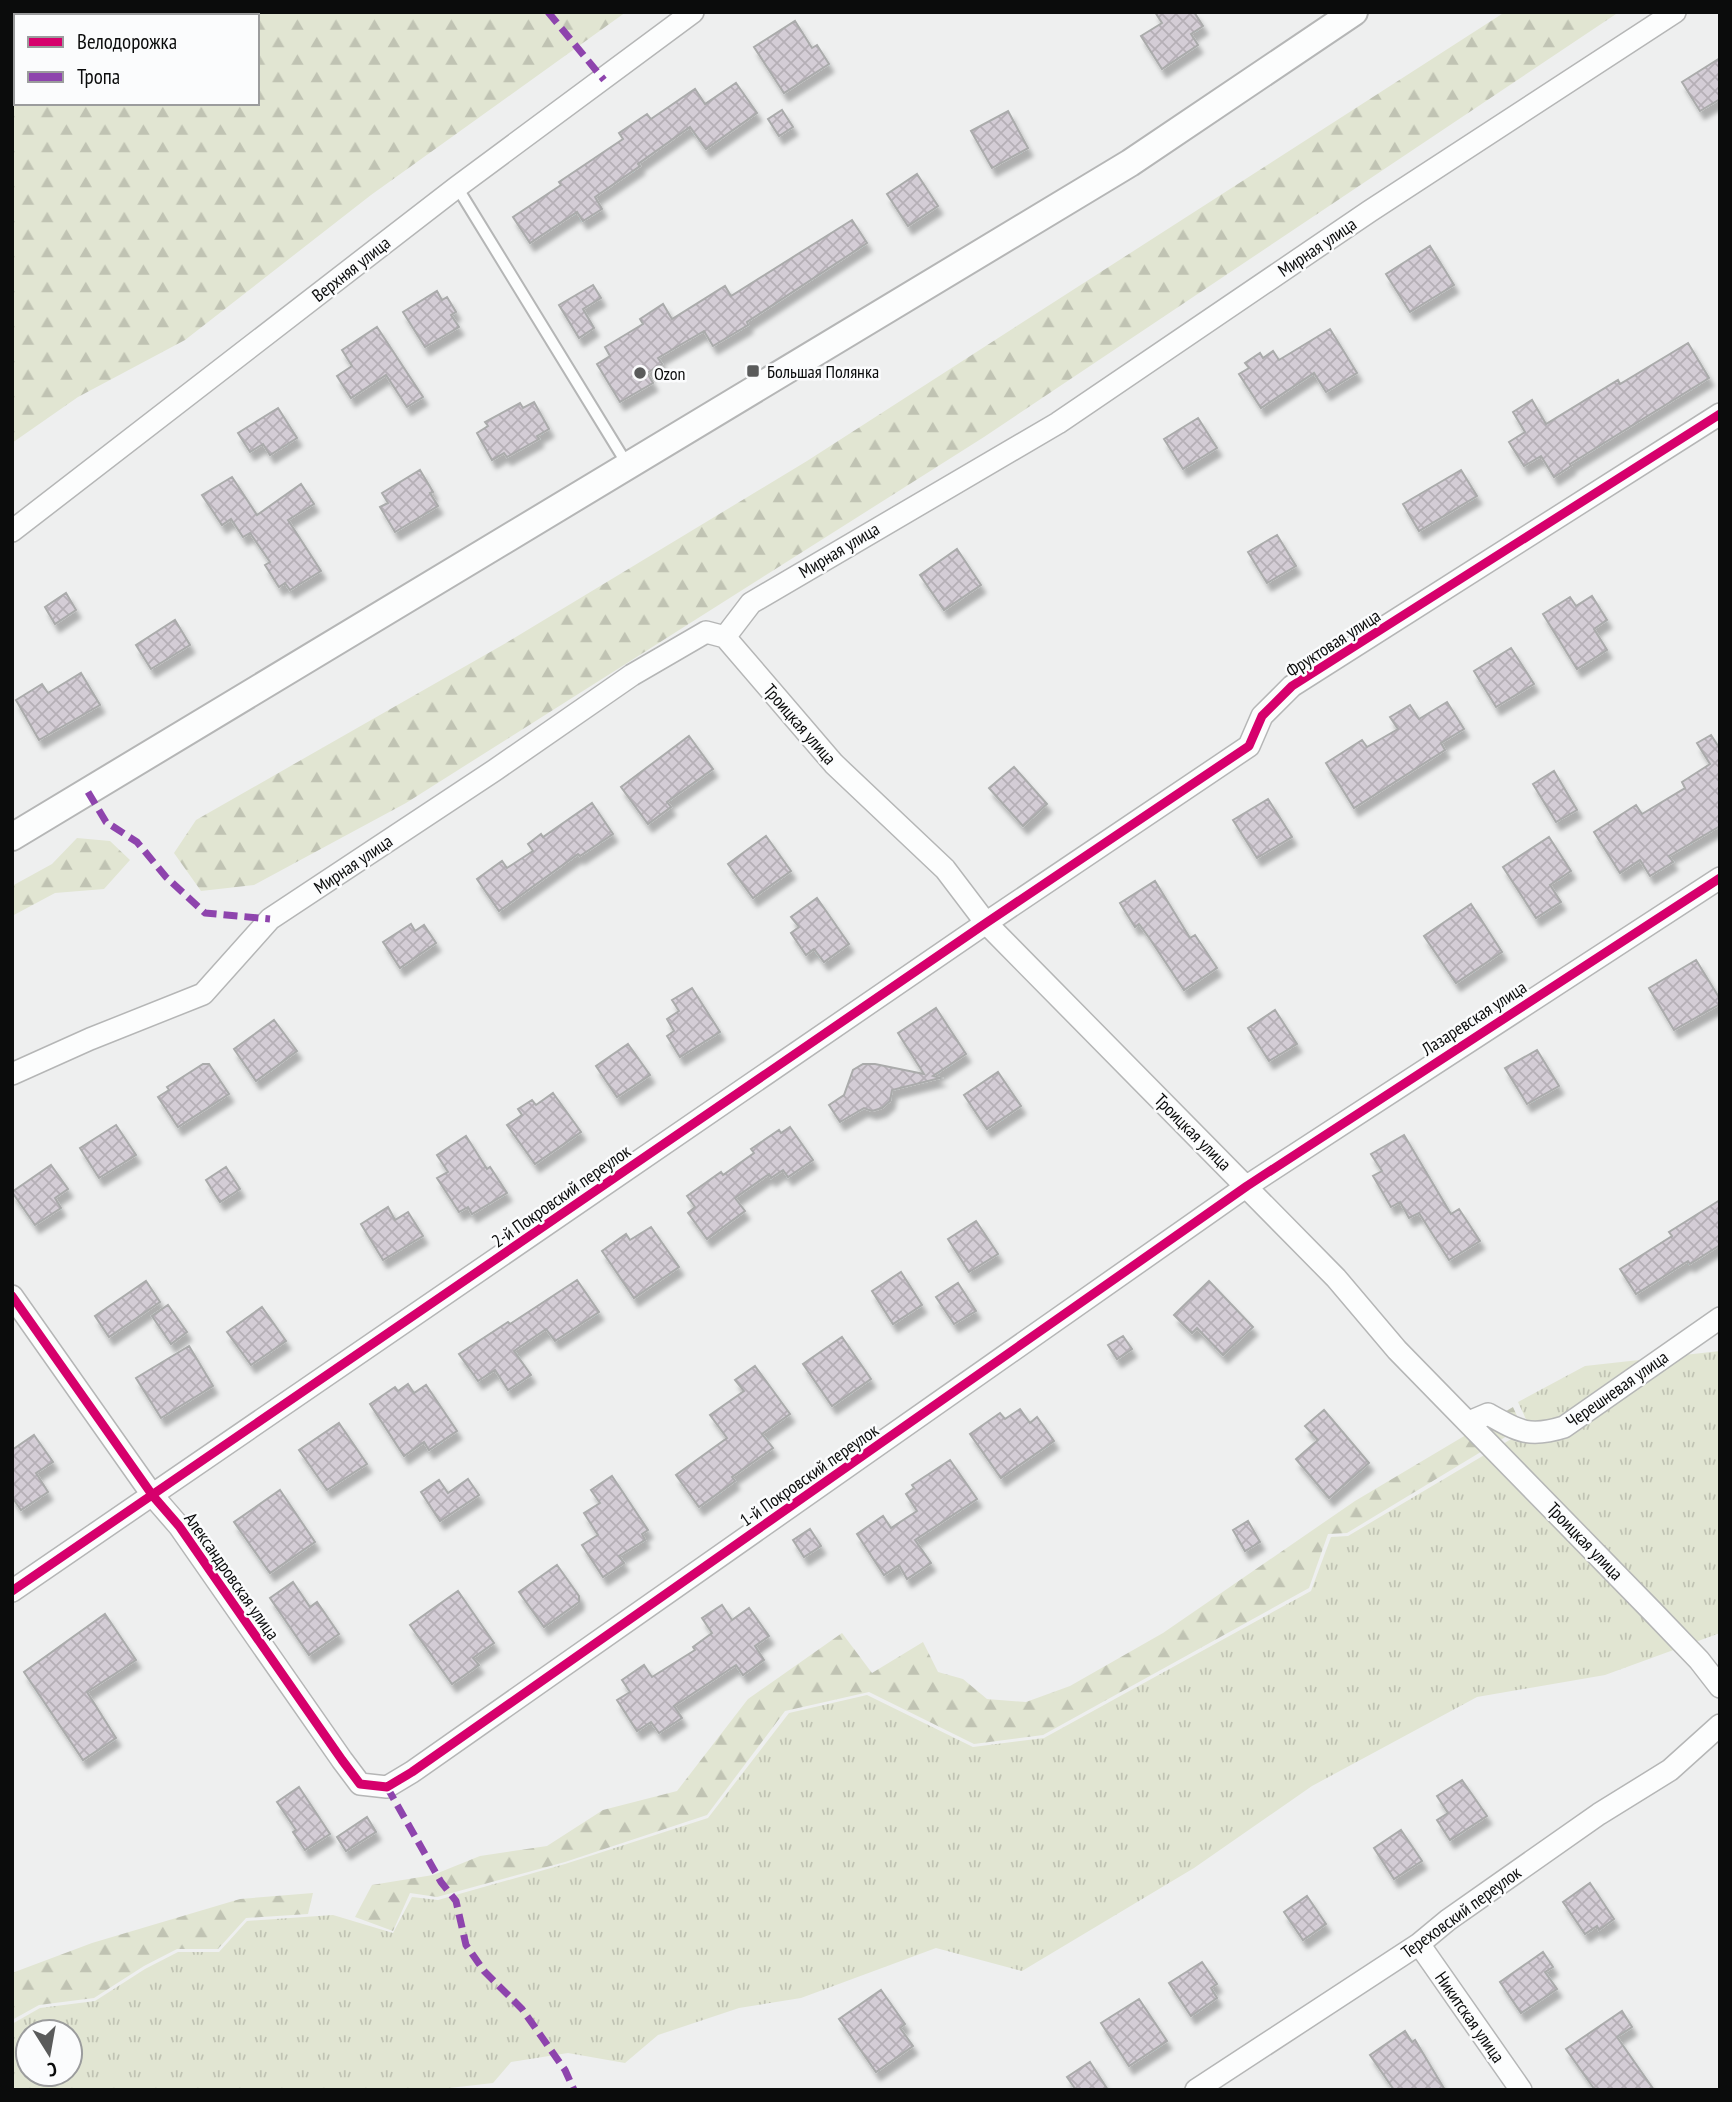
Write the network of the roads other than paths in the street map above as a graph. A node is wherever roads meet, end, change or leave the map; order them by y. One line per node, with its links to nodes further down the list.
1 (693, 12): 4 (street, Верхняя улица)
2 (1354, 12): 6 (street)
3 (1675, 12): 8 (street, Мирная улица)
4 (457, 187): 6 (lane); 7 (street, Верхняя улица)
5 (1720, 414): 11 (street, Фруктовая улица)
6 (627, 464): 9 (street)
7 (12, 531)
8 (725, 637): 11 (street, Троицкая улица); 12 (street, Мирная улица)
9 (12, 837)
10 (1720, 878): 13 (street, Лазаревская улица)
11 (986, 923): 13 (street, Троицкая улица); 17 (street, 2-й Покровский переулок)
12 (12, 1074)
13 (1247, 1186): 16 (street, Троицкая улица); 21 (street, 1-й Покровский переулок)
14 (12, 1297): 17 (street, Александровская улица)
15 (1720, 1318): 16 (street, Черешневая улица)
16 (1469, 1422): 19 (street, Троицкая улица)
17 (153, 1496): 18 (street, 2-й Покровский переулок); 21 (street, Александровская улица)
18 (12, 1591)
19 (1720, 1687)
20 (1720, 1725): 22 (street, Тереховский переулок)
21 (387, 1787)
22 (1419, 1944): 23 (street, Тереховский переулок); 24 (street, Никитская улица)
23 (1196, 2090)
24 (1521, 2090)

